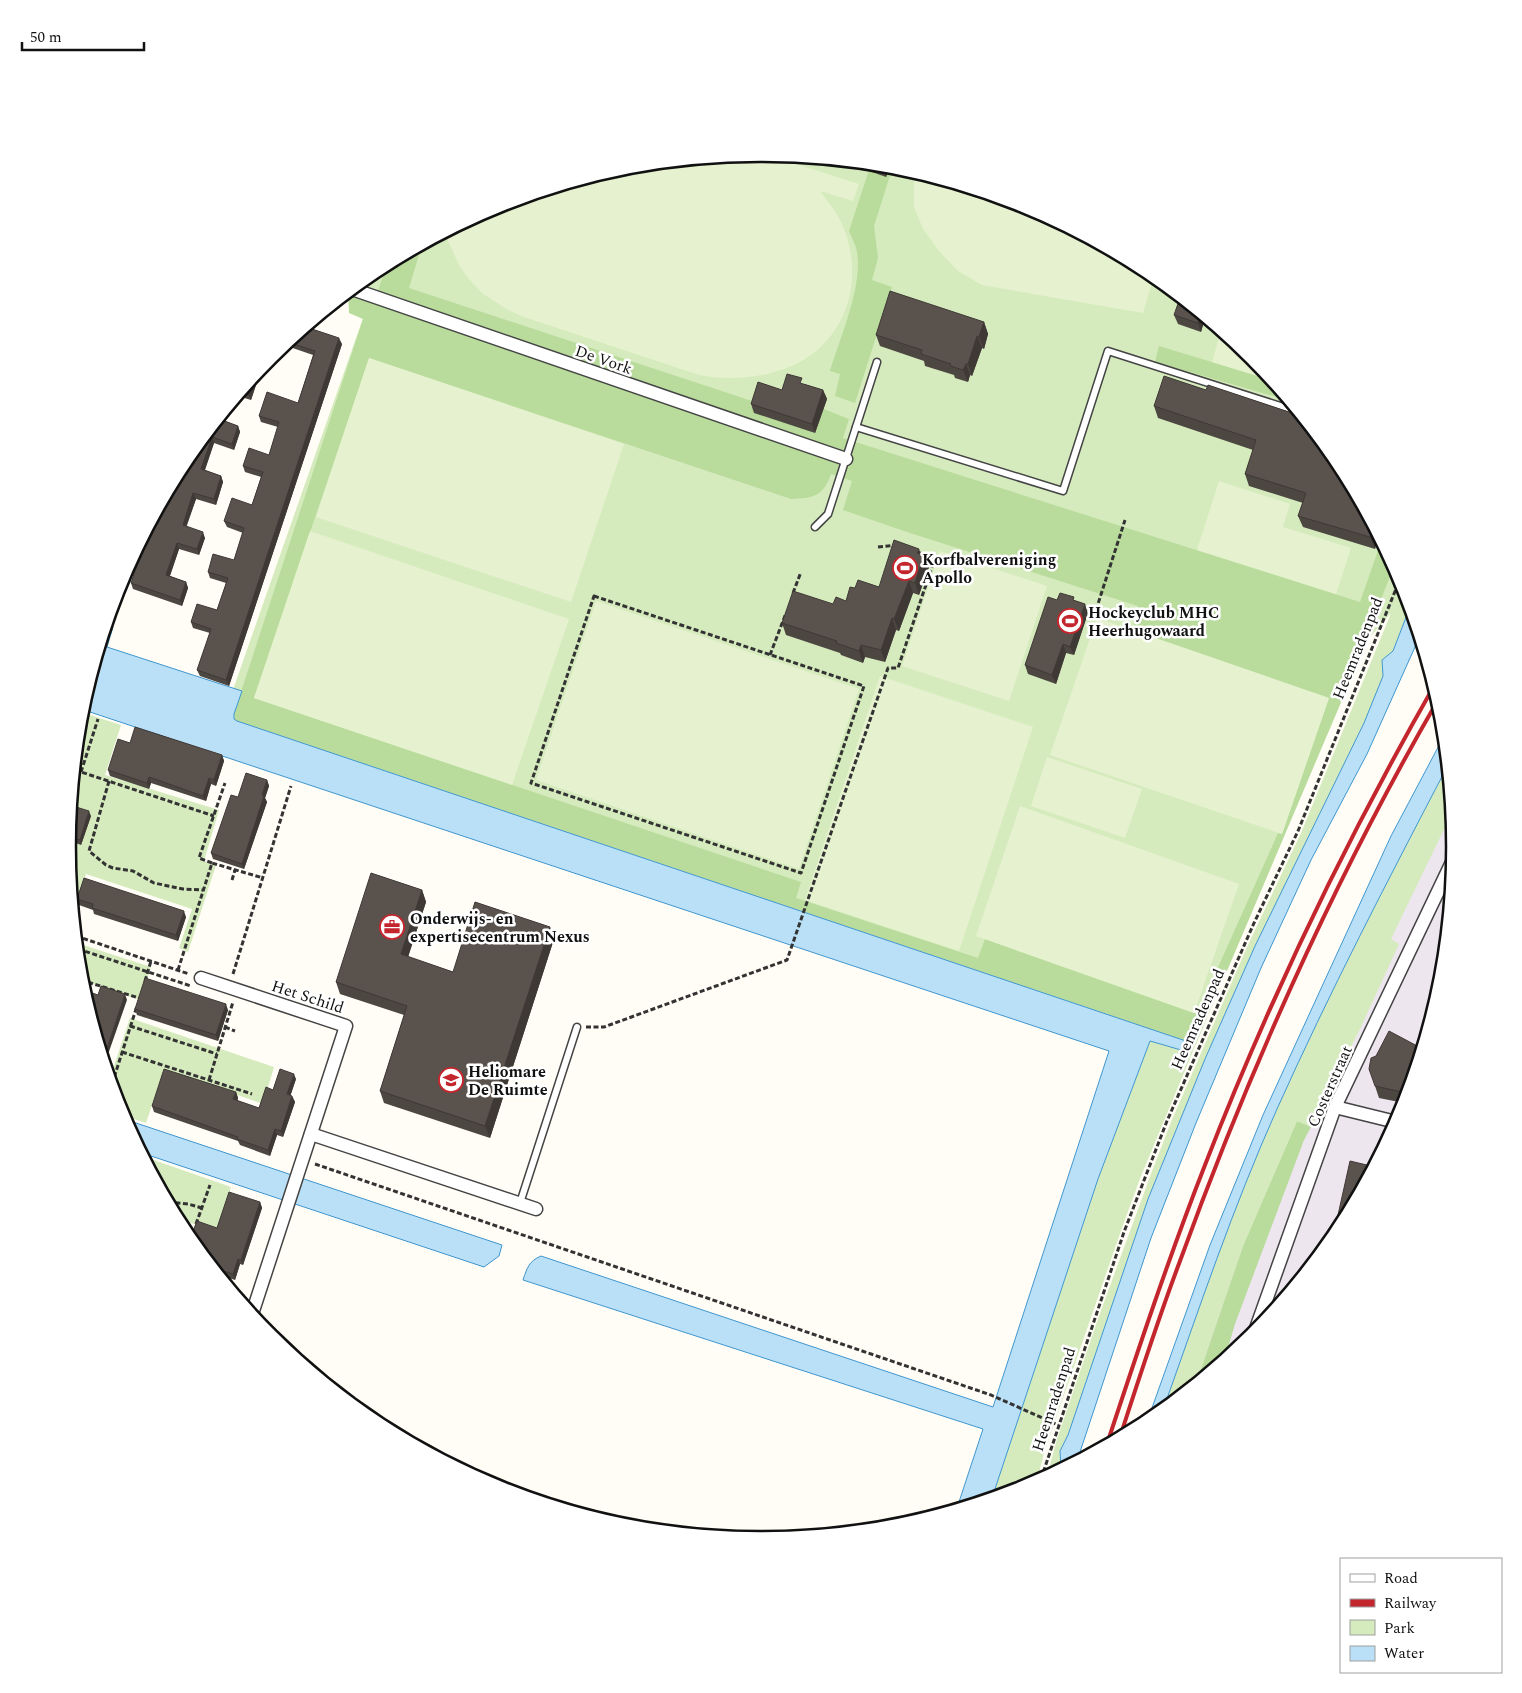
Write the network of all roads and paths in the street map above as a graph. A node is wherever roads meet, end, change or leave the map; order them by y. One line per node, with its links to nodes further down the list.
1 (360, 292): 5 (street, De Vork)
2 (877, 362): 4 (lane)
3 (1286, 408): 4 (lane)
4 (856, 427): 5 (lane)
5 (846, 459): 7 (lane)
6 (1125, 520): 15 (path)
7 (815, 527)
8 (878, 547): 9 (path)
9 (903, 547)
10 (910, 550): 37 (path)
11 (801, 572): 13 (path)
12 (1396, 589): 57 (path, Heemradenpad)
13 (791, 600)
14 (787, 609): 16 (path)
15 (1096, 610)
16 (770, 655): 16 (path)
17 (98, 719): 18 (path)
18 (81, 772): 19 (path)
19 (109, 781): 22 (path); 28 (path)
20 (225, 783): 22 (path)
21 (291, 786): 25 (path)
22 (214, 816): 23 (path)
23 (212, 863): 24 (path); 28 (path)
24 (235, 870): 25 (path); 27 (path)
25 (263, 878): 34 (path)
26 (1445, 878): 45 (street, Costerstraat)
27 (232, 880)
28 (203, 890): 31 (path)
29 (82, 938): 30 (path)
30 (151, 960): 31 (path); 35 (path)
31 (178, 970): 32 (path)
32 (201, 978): 34 (street, Het Schild)
33 (90, 983): 35 (path)
34 (233, 988): 38 (path); 47 (street, Het Schild)
35 (139, 998): 36 (path)
36 (130, 1026): 40 (path); 41 (path)
37 (577, 1027): 51 (lane)
38 (225, 1028): 39 (path); 41 (path)
39 (235, 1031)
40 (122, 1052): 42 (path); 43 (path)
41 (217, 1054): 43 (path)
42 (115, 1073)
43 (209, 1080): 44 (path)
44 (252, 1094)
45 (1335, 1107): 46 (street); 56 (street, Costerstraat)
46 (1389, 1120)
47 (311, 1134): 48 (street, Het Schild); 51 (street)
48 (301, 1164): 55 (street, Het Schild); 57 (path)
49 (210, 1185): 52 (path)
50 (177, 1203): 52 (path)
51 (520, 1203): 53 (street)
52 (202, 1208): 54 (path)
53 (536, 1208)
54 (195, 1230)
55 (254, 1307)
56 (1261, 1314)
57 (1058, 1425): 58 (path, Heemradenpad)
58 (1044, 1470)

